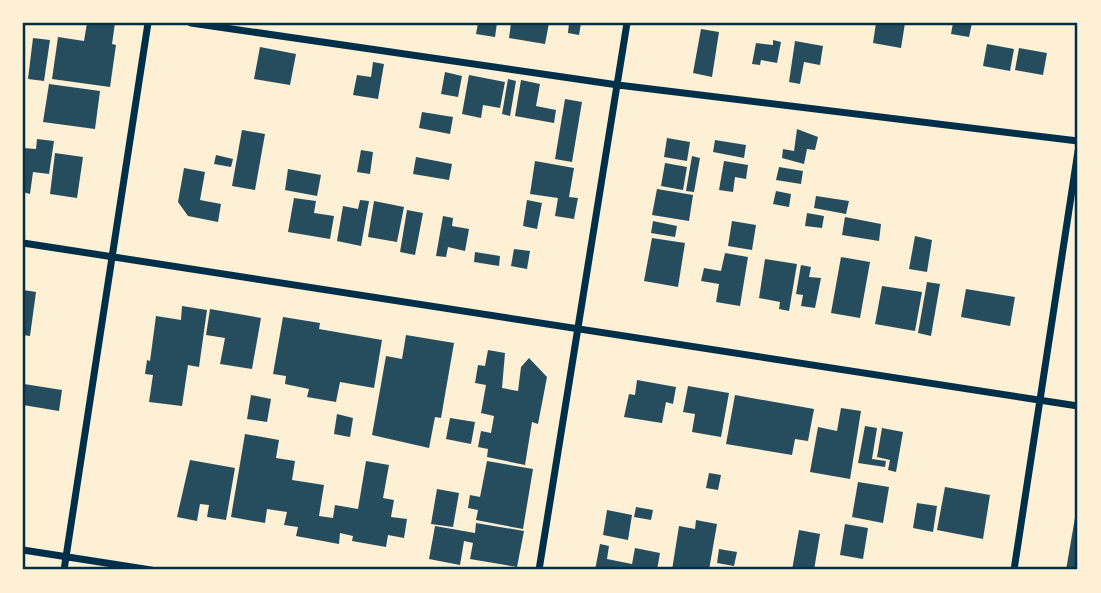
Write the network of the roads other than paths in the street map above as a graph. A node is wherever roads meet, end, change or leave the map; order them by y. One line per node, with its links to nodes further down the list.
1 (148, 23): 8 (street)
2 (191, 23): 4 (street)
3 (627, 23): 4 (street)
4 (618, 85): 5 (street); 9 (street)
5 (1078, 141)
6 (1078, 152): 10 (street)
7 (23, 243): 8 (street)
8 (112, 258): 9 (street); 13 (street)
9 (576, 331): 10 (street); 16 (street)
10 (1040, 399): 11 (street); 17 (street)
11 (1078, 406)
12 (23, 550): 13 (street)
13 (66, 557): 14 (street); 15 (street)
14 (64, 570)
15 (150, 570)
16 (539, 570)
17 (1014, 570)

